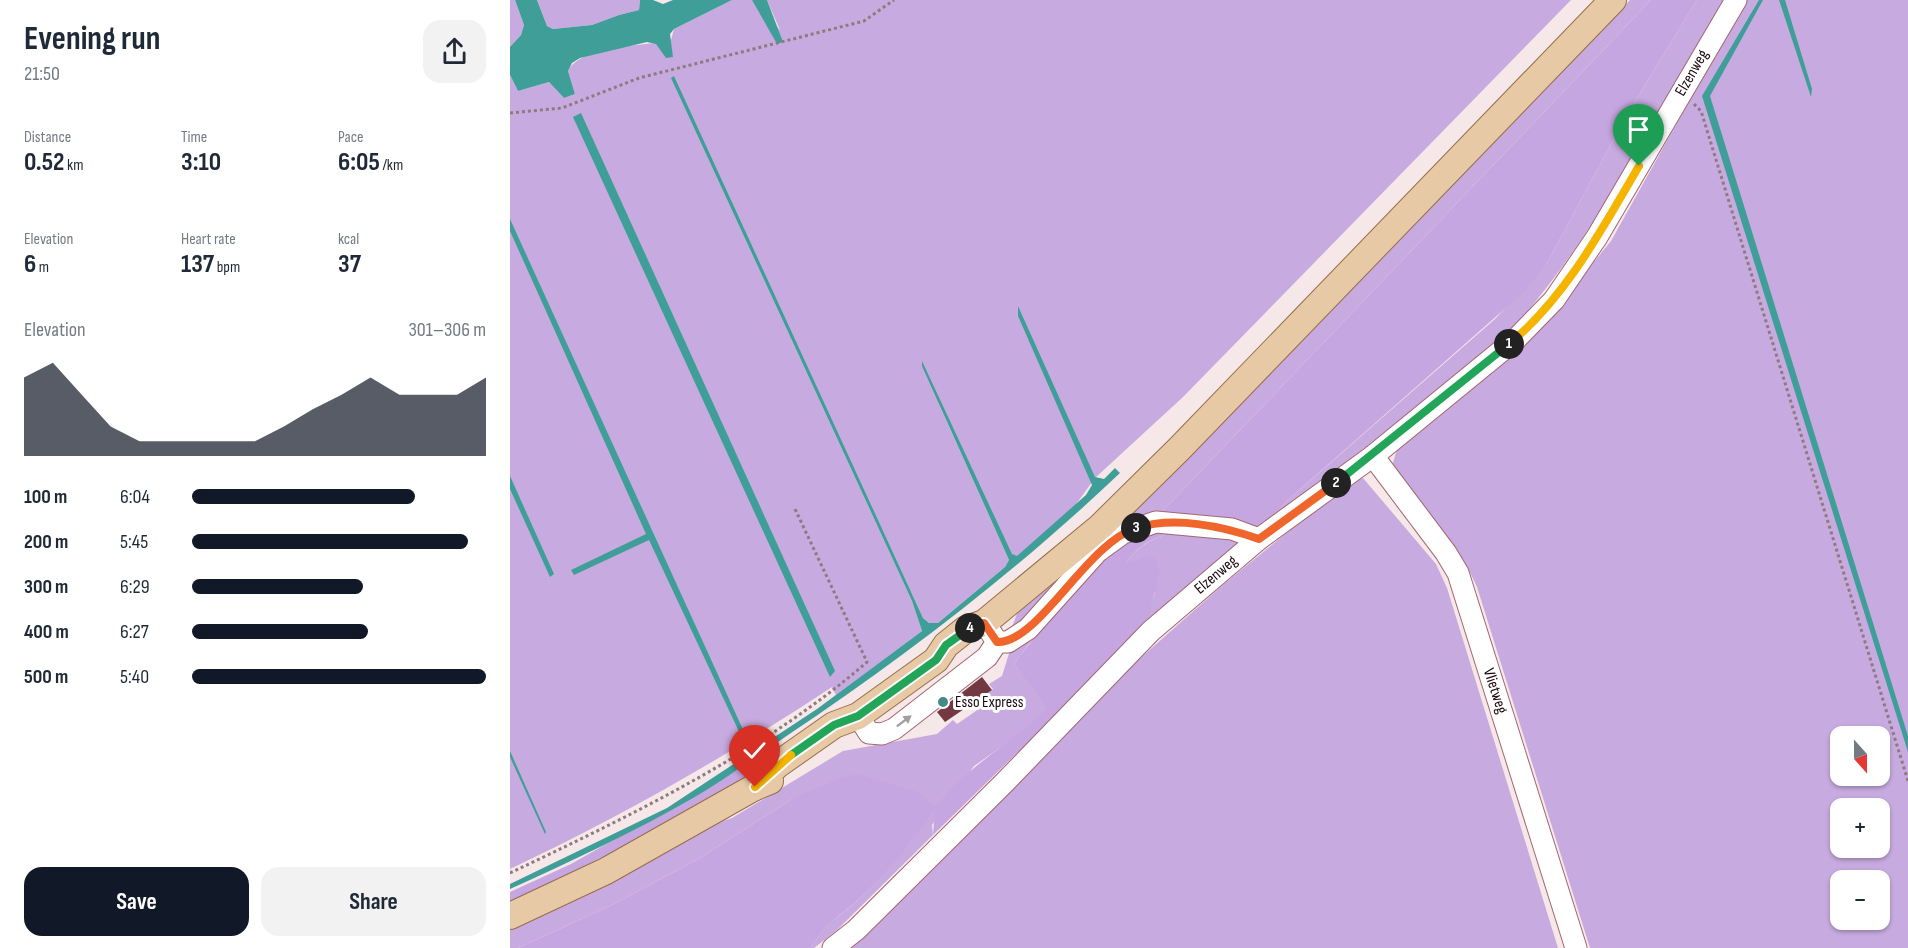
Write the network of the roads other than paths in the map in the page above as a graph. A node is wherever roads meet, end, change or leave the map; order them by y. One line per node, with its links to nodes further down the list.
1 (1613, 0): 5 (main road)
2 (1736, 0): 3 (street, Elzenweg)
3 (1372, 456): 4 (street, Elzenweg); 9 (street, Vlietweg)
4 (1259, 539): 5 (street); 8 (street, Elzenweg)
5 (990, 632): 6 (main road); 6 (street, one-way to 5)
6 (858, 716): 7 (main road)
7 (510, 916)
8 (833, 948)
9 (1576, 948)

